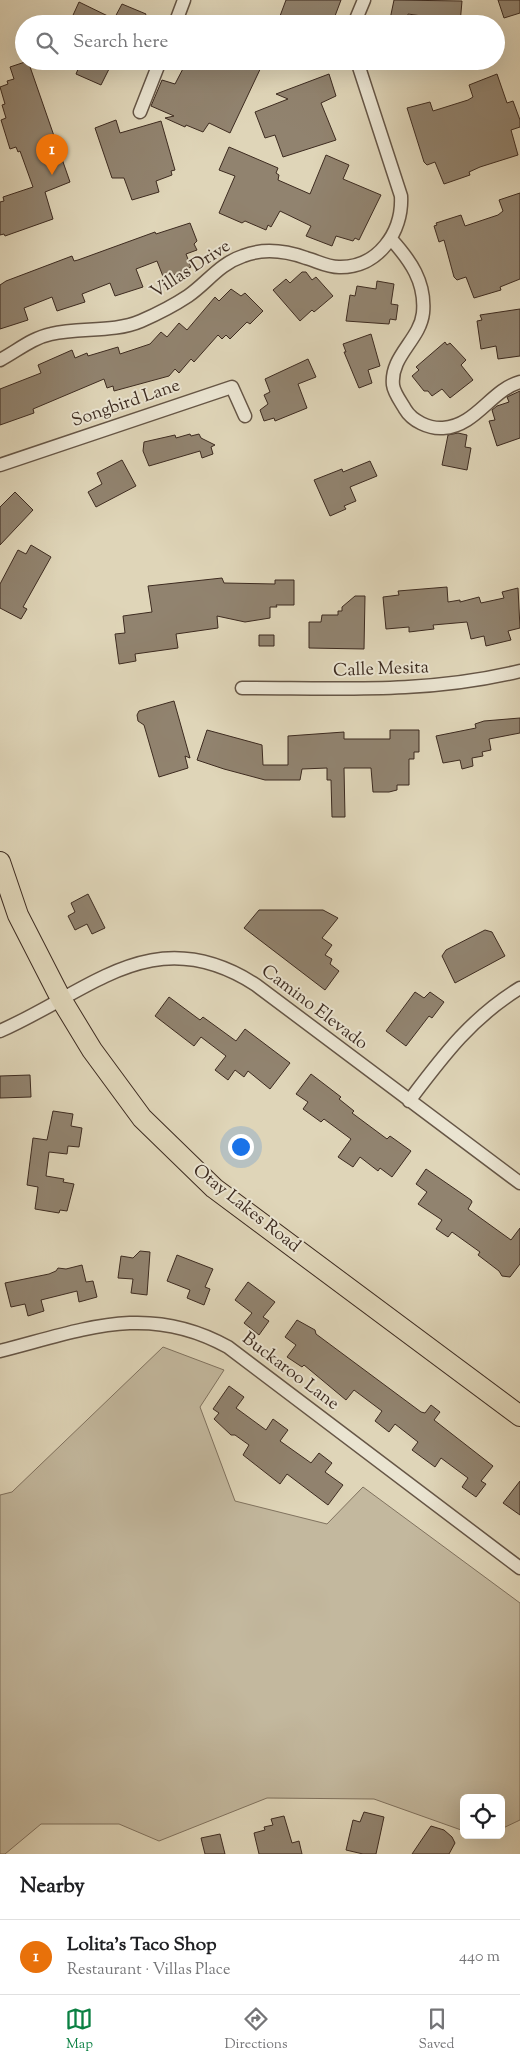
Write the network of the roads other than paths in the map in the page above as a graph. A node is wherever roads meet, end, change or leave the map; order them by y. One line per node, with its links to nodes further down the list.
1 (184, 0): 3 (street)
2 (364, 0): 4 (street)
3 (178, 15)
4 (358, 15)
5 (156, 70): 7 (street)
6 (360, 70): 8 (street, Villas Drive)
7 (140, 112)
8 (391, 239): 9 (street, Villas Drive); 10 (street)
9 (0, 360)
10 (520, 382)
11 (245, 416): 12 (street, Songbird Lane)
12 (0, 465)
13 (520, 671): 14 (street, Calle Mesita)
14 (242, 688)
15 (0, 862): 17 (main road, Otay Lakes Road)
16 (520, 988): 19 (street)
17 (61, 999): 18 (street, Camino Elevado); 19 (street, Camino Elevado); 22 (main road, Otay Lakes Road)
18 (0, 1031)
19 (410, 1101): 20 (street, Camino Elevado)
20 (520, 1184)
21 (0, 1352): 23 (street, Buckaroo Lane)
22 (520, 1416)
23 (520, 1568)

